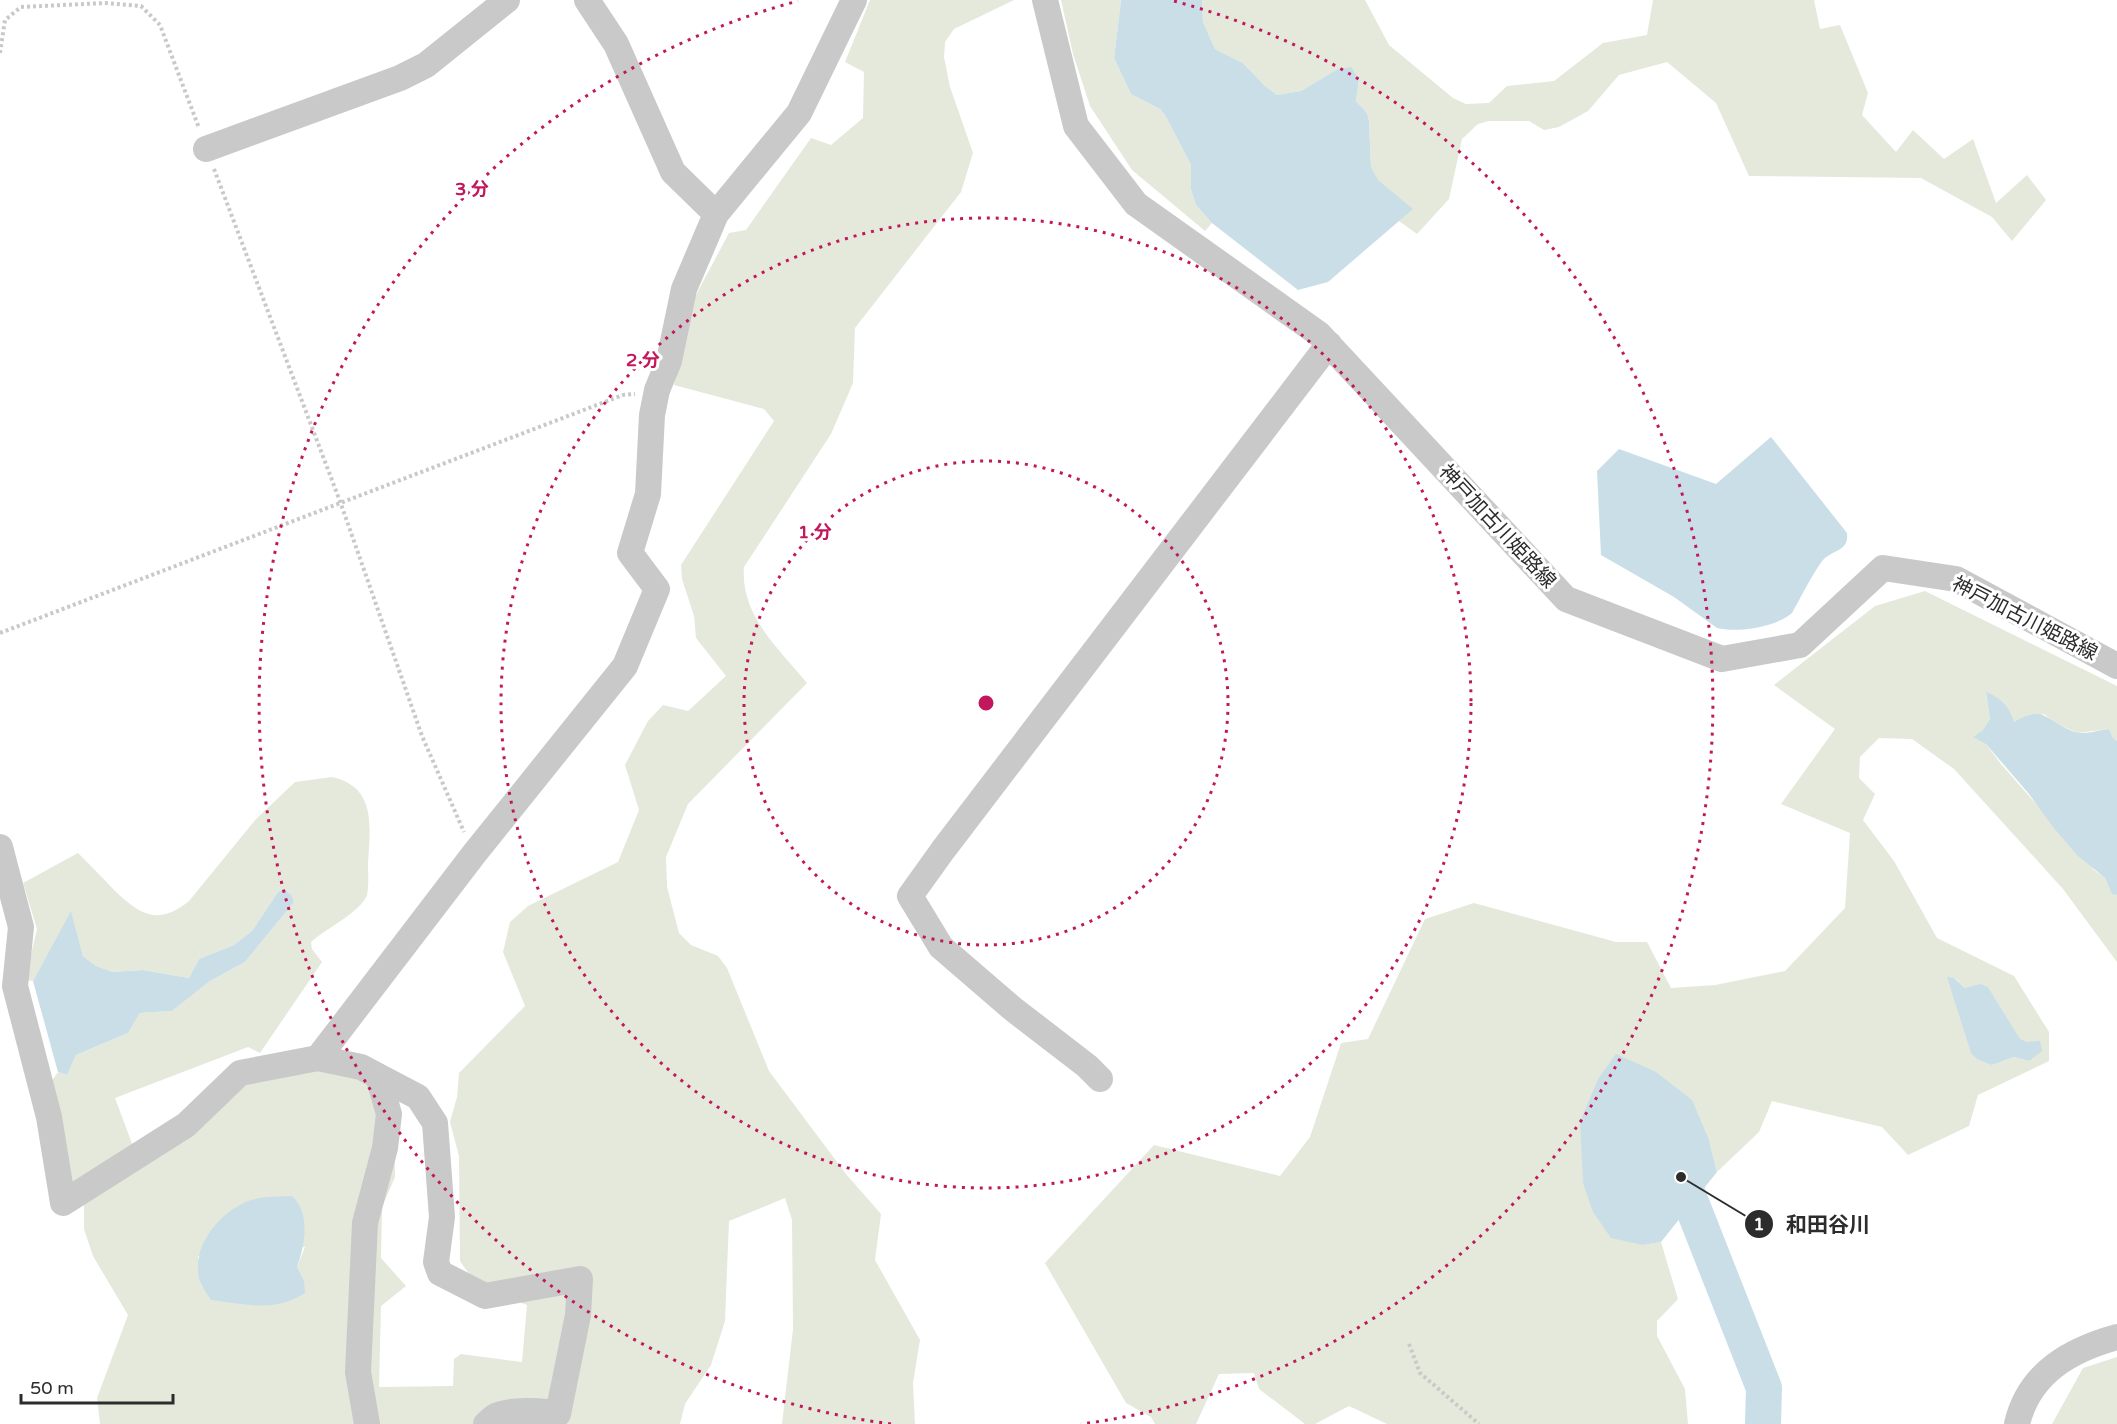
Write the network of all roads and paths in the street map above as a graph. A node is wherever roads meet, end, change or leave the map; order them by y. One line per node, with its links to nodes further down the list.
1 (507, 0): 6 (street)
2 (587, 0): 7 (street)
3 (854, 0): 7 (street)
4 (1045, 0): 8 (street, 神戸加古川姫路線)
5 (0, 53): 6 (path)
6 (206, 149): 10 (path)
7 (717, 214): 9 (street)
8 (1329, 344): 12 (street, 神戸加古川姫路線); 17 (street)
9 (657, 390): 10 (path); 14 (street)
10 (341, 504): 11 (path); 14 (path)
11 (0, 633)
12 (2117, 666)
13 (0, 847): 15 (street)
14 (474, 854): 15 (street)
15 (318, 1058): 16 (street)
16 (378, 1076): 20 (street); 21 (street)
17 (1100, 1079)
18 (2117, 1337): 23 (street)
19 (1409, 1344): 22 (path)
20 (367, 1424)
21 (486, 1424)
22 (1479, 1424)
23 (2017, 1424)

